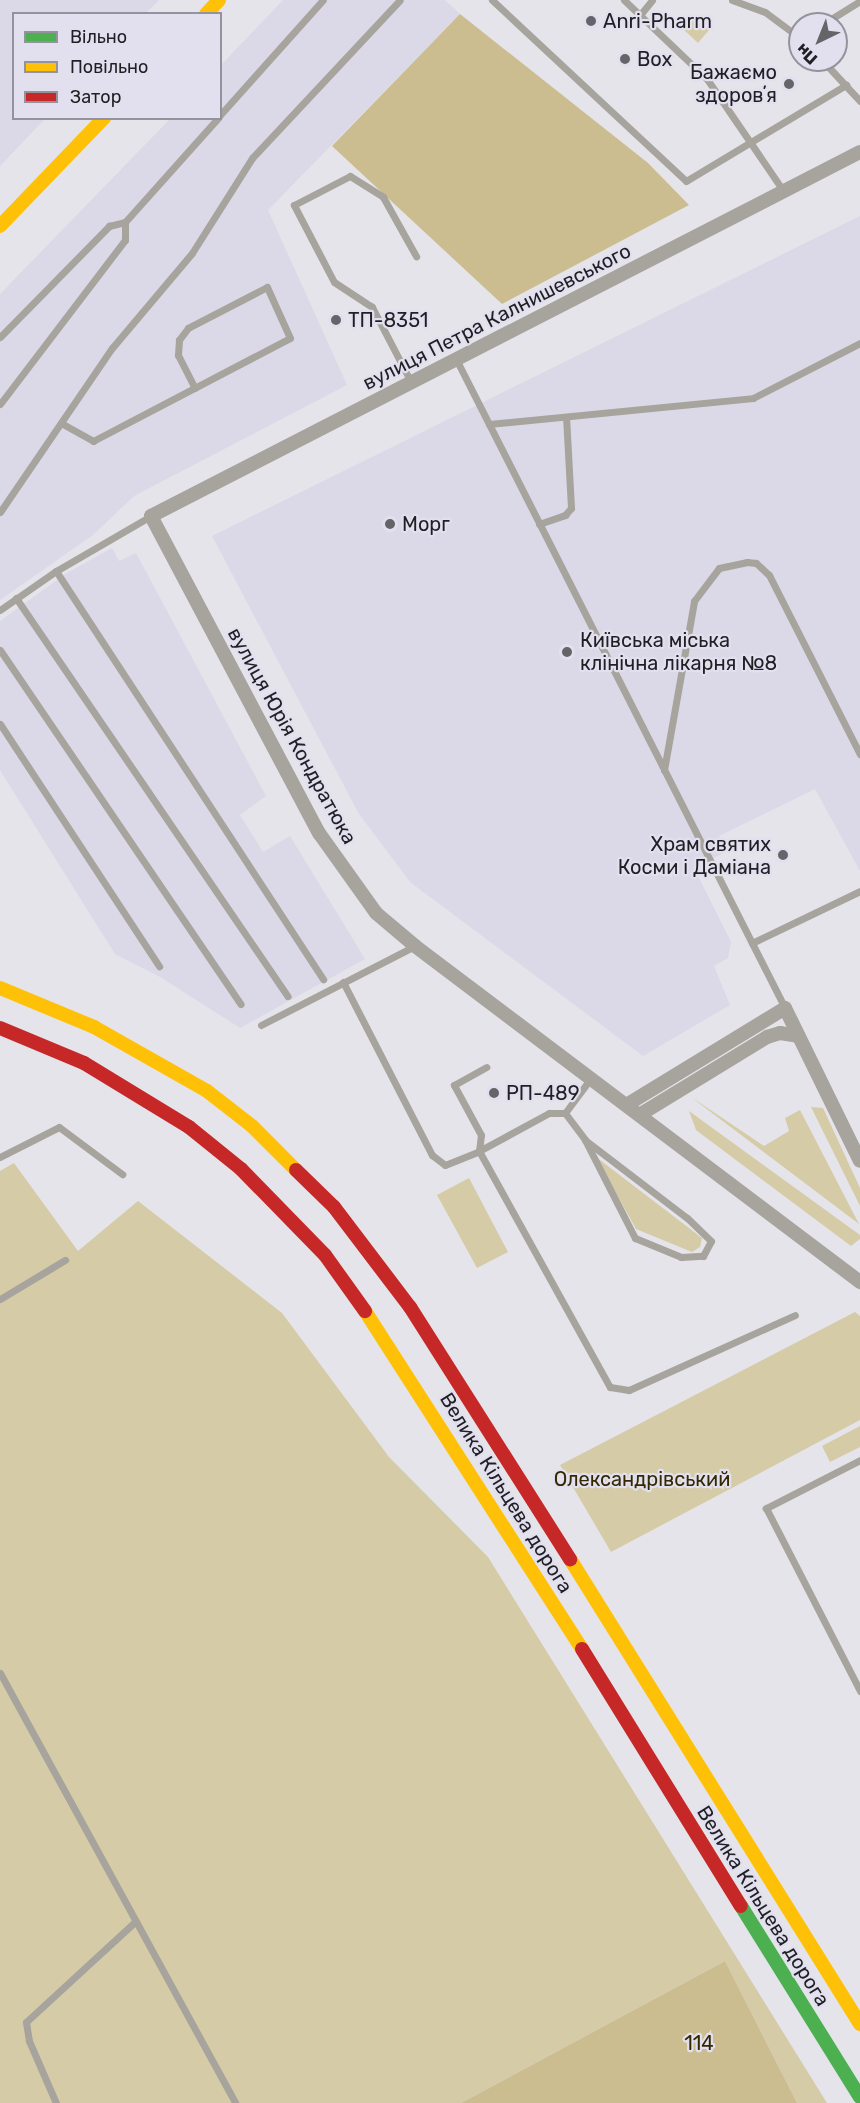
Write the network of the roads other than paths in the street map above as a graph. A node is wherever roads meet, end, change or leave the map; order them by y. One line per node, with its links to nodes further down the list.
1 (219, 0): 11 (main road)
2 (323, 0): 18 (lane)
3 (400, 0): 34 (lane)
4 (492, 0): 21 (lane)
5 (624, 0): 13 (lane)
6 (652, 0): 13 (lane)
7 (732, 0): 10 (lane)
8 (759, 0): 10 (lane)
9 (860, 1): 12 (lane)
10 (753, 6): 14 (lane)
11 (208, 12)
12 (842, 12)
13 (640, 15): 21 (lane)
14 (788, 30)
15 (833, 72): 16 (lane)
16 (846, 86): 17 (lane); 21 (lane)
17 (860, 101)
18 (222, 114)
19 (102, 120): 25 (main road)
20 (216, 120): 24 (lane)
21 (752, 141): 23 (lane)
22 (860, 152): 23 (street, вулиця Петра Калнишевського)
23 (784, 192): 29 (street, вулиця Петра Калнишевського)
24 (125, 222): 27 (lane); 32 (lane)
25 (0, 226)
26 (416, 256): 30 (lane)
27 (0, 337)
28 (860, 343): 33 (lane)
29 (456, 359): 30 (street, вулиця Петра Калнишевського); 35 (lane)
30 (411, 382): 37 (street, вулиця Петра Калнишевського)
31 (195, 388): 31 (lane); 34 (lane)
32 (0, 404)
33 (566, 417): 35 (lane); 38 (lane)
34 (61, 423): 36 (lane)
35 (489, 424): 38 (lane)
36 (0, 512)
37 (151, 516): 39 (lane); 48 (street, вулиця Юрія Кондратюка)
38 (539, 524): 45 (lane)
39 (56, 571): 40 (lane); 50 (lane)
40 (16, 598): 41 (lane); 53 (lane)
41 (0, 610)
42 (0, 650): 54 (lane)
43 (0, 724): 49 (lane)
44 (860, 754): 45 (lane)
45 (664, 770): 47 (lane)
46 (860, 891): 47 (lane)
47 (752, 943): 55 (lane)
48 (415, 946): 51 (lane); 60 (street, вулиця Юрія Кондратюка)
49 (159, 966)
50 (323, 978)
51 (343, 982): 56 (lane); 66 (lane)
52 (0, 988): 80 (main road, Велика Кільцева дорога)
53 (287, 996)
54 (241, 1004)
55 (785, 1008): 58 (street); 61 (street)
56 (261, 1025)
57 (0, 1028): 81 (main road, Велика Кільцева дорога)
58 (798, 1036): 63 (street); 65 (street)
59 (486, 1066): 66 (lane)
60 (591, 1078): 61 (street, вулиця Юрія Кондратюка); 62 (lane)
61 (628, 1104): 63 (street, вулиця Юрія Кондратюка)
62 (565, 1113): 64 (lane); 66 (lane)
63 (641, 1114): 71 (street, вулиця Юрія Кондратюка)
64 (585, 1140): 64 (lane)
65 (856, 1142): 68 (street)
66 (479, 1151): 75 (lane)
67 (0, 1157): 69 (lane)
68 (860, 1161)
69 (122, 1174)
70 (65, 1260): 74 (lane)
71 (842, 1269): 72 (street); 73 (street, вулиця Юрія Кондратюка)
72 (860, 1271)
73 (860, 1282)
74 (0, 1299)
75 (795, 1315)
76 (860, 1460): 78 (lane)
77 (0, 1672): 79 (lane)
78 (860, 1691)
79 (136, 1921): 82 (lane); 83 (lane)
80 (860, 2024)
81 (860, 2097)
82 (57, 2103)
83 (235, 2103)

